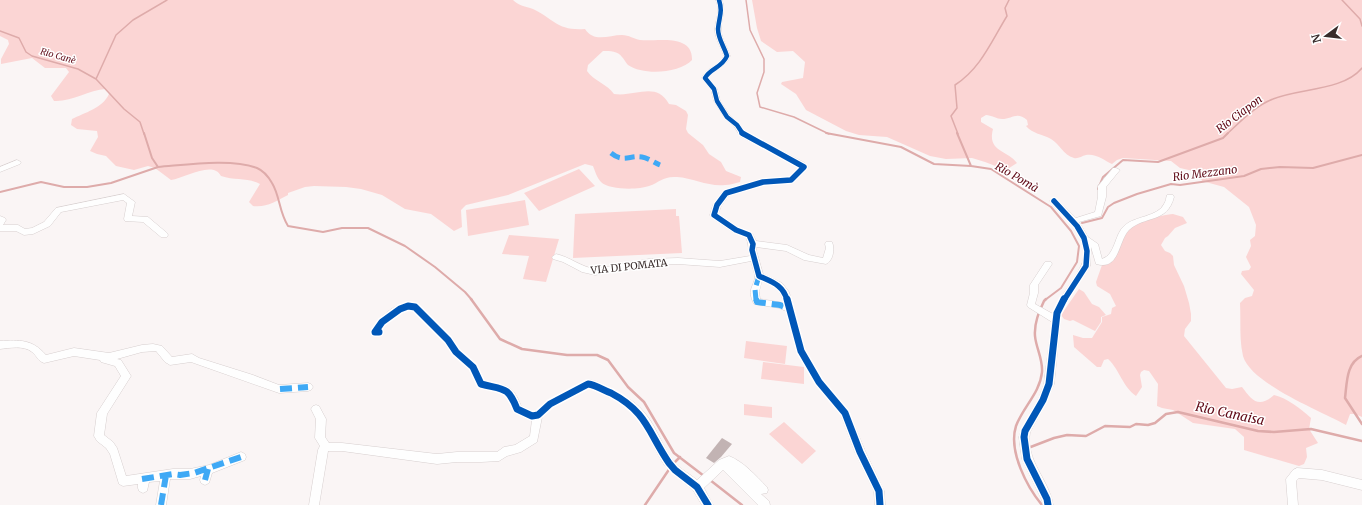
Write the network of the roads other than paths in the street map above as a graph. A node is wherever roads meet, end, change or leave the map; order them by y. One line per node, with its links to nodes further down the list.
1 (719, 0): 13 (street)
2 (17, 162): 3 (street)
3 (0, 170)
4 (1116, 170): 8 (street)
5 (1170, 197): 12 (street)
6 (1054, 201): 8 (street)
7 (0, 219): 9 (street)
8 (1074, 221): 12 (street)
9 (0, 224)
10 (0, 228): 11 (street)
11 (164, 235)
12 (1085, 239): 20 (street)
13 (753, 244): 14 (street); 16 (street)
14 (829, 244)
15 (556, 257): 16 (street, VIA DI POMATA)
16 (754, 258): 18 (street)
17 (1048, 264): 20 (street)
18 (759, 276): 19 (street); 19 (street)
19 (789, 309): 40 (street)
20 (1056, 320): 41 (street)
21 (379, 332): 26 (street)
22 (0, 345): 23 (street)
23 (100, 357): 24 (street); 31 (street)
24 (308, 387)
25 (316, 409): 27 (street)
26 (538, 415): 27 (street); 33 (street)
27 (326, 447): 37 (street)
28 (241, 457): 30 (street)
29 (723, 463): 33 (street); 35 (street); 39 (street)
30 (208, 469): 31 (street); 32 (street)
31 (166, 475): 36 (street)
32 (205, 480)
33 (700, 484): 38 (street)
34 (1362, 485): 42 (street)
35 (762, 490)
36 (161, 505)
37 (314, 505)
38 (708, 505)
39 (765, 505)
40 (880, 505)
41 (1048, 505)
42 (1293, 505)

